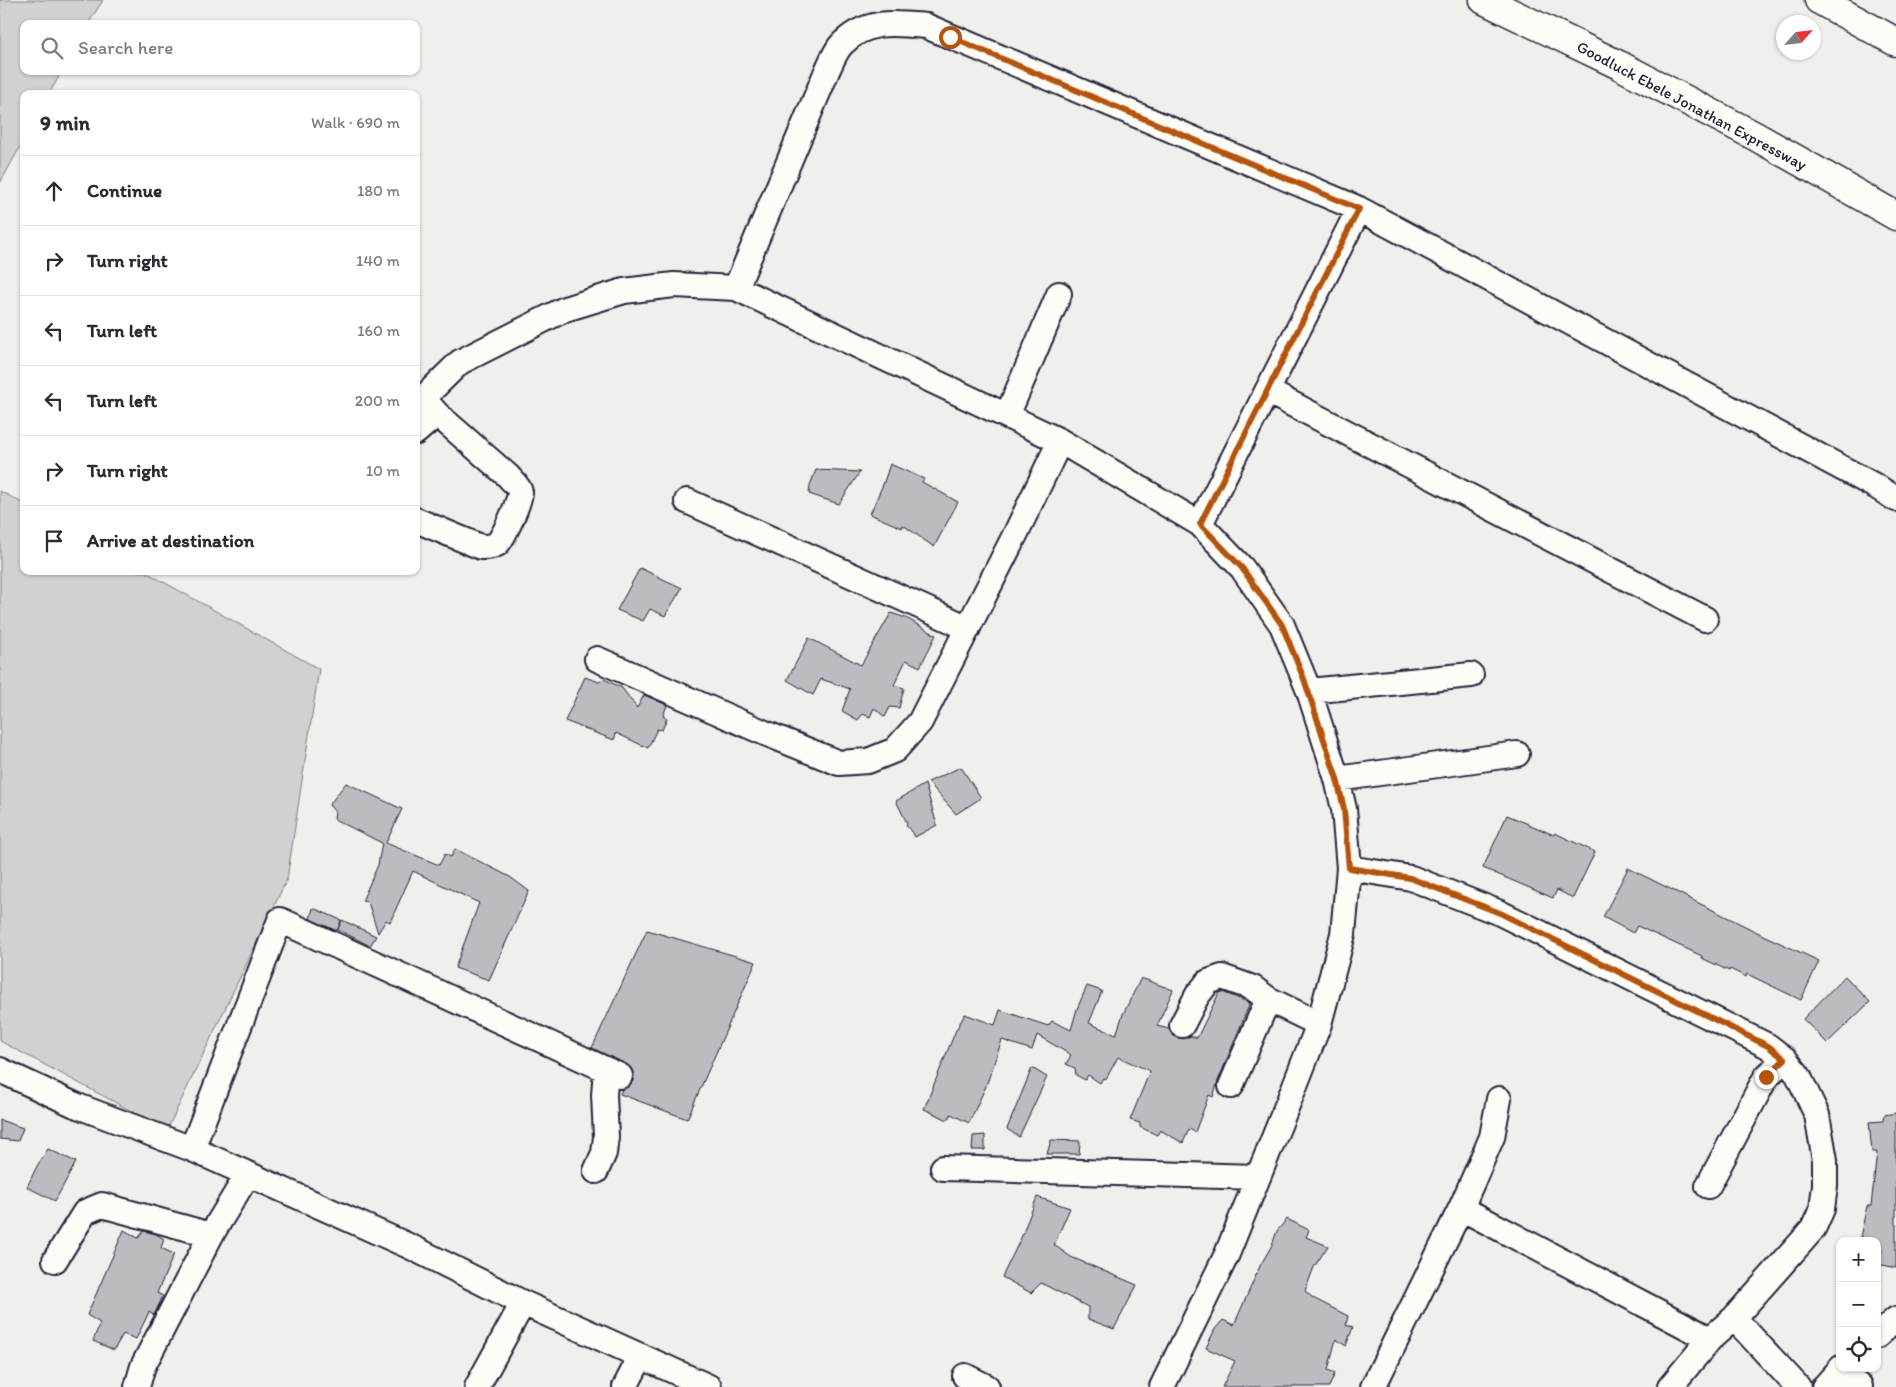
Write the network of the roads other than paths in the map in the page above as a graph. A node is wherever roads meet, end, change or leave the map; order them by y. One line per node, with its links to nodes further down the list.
1 (1484, 0): 5 (main road, Goodluck Ebele Jonathan Expressway)
2 (1819, 0): 3 (main road)
3 (1896, 42)
4 (1359, 209): 6 (street); 8 (street); 13 (street)
5 (1896, 216)
6 (736, 288): 9 (street); 10 (street)
7 (1059, 294): 10 (street)
8 (1267, 392): 16 (street); 17 (street)
9 (425, 406): 11 (street); 15 (street)
10 (1007, 416): 12 (street)
11 (420, 420)
12 (1060, 441): 16 (street); 18 (street)
13 (1896, 498)
14 (687, 501): 18 (street)
15 (420, 522)
16 (1200, 524): 21 (street)
17 (1705, 619)
18 (968, 628): 19 (street)
19 (597, 658)
20 (1471, 675): 21 (street)
21 (1309, 691): 23 (street)
22 (1517, 754): 23 (street)
23 (1337, 779): 24 (street)
24 (1349, 868): 26 (street); 28 (street)
25 (1268, 999): 26 (street); 27 (street); 30 (street)
26 (1319, 1024): 36 (street)
27 (1182, 1025)
28 (1785, 1059): 37 (street); 42 (street)
29 (0, 1070): 32 (street)
30 (1232, 1086)
31 (1499, 1099): 38 (street)
32 (192, 1149): 34 (street); 35 (street)
33 (944, 1168): 36 (street)
34 (596, 1171)
35 (248, 1174): 39 (street); 41 (street)
36 (1258, 1178): 54 (street)
37 (1708, 1186)
38 (1461, 1208): 45 (street); 55 (street)
39 (211, 1235): 40 (street); 49 (street)
40 (55, 1260)
41 (523, 1303): 46 (street); 50 (street)
42 (1734, 1318): 45 (street); 57 (street)
43 (1896, 1319): 44 (street)
44 (1881, 1332)
45 (1710, 1340): 56 (street)
46 (641, 1356): 51 (street); 52 (street)
47 (1835, 1375): 58 (street)
48 (965, 1376): 53 (street)
49 (137, 1387)
50 (477, 1387)
51 (625, 1387)
52 (709, 1387)
53 (987, 1387)
54 (1162, 1387)
55 (1373, 1387)
56 (1670, 1387)
57 (1798, 1387)
58 (1860, 1387)

